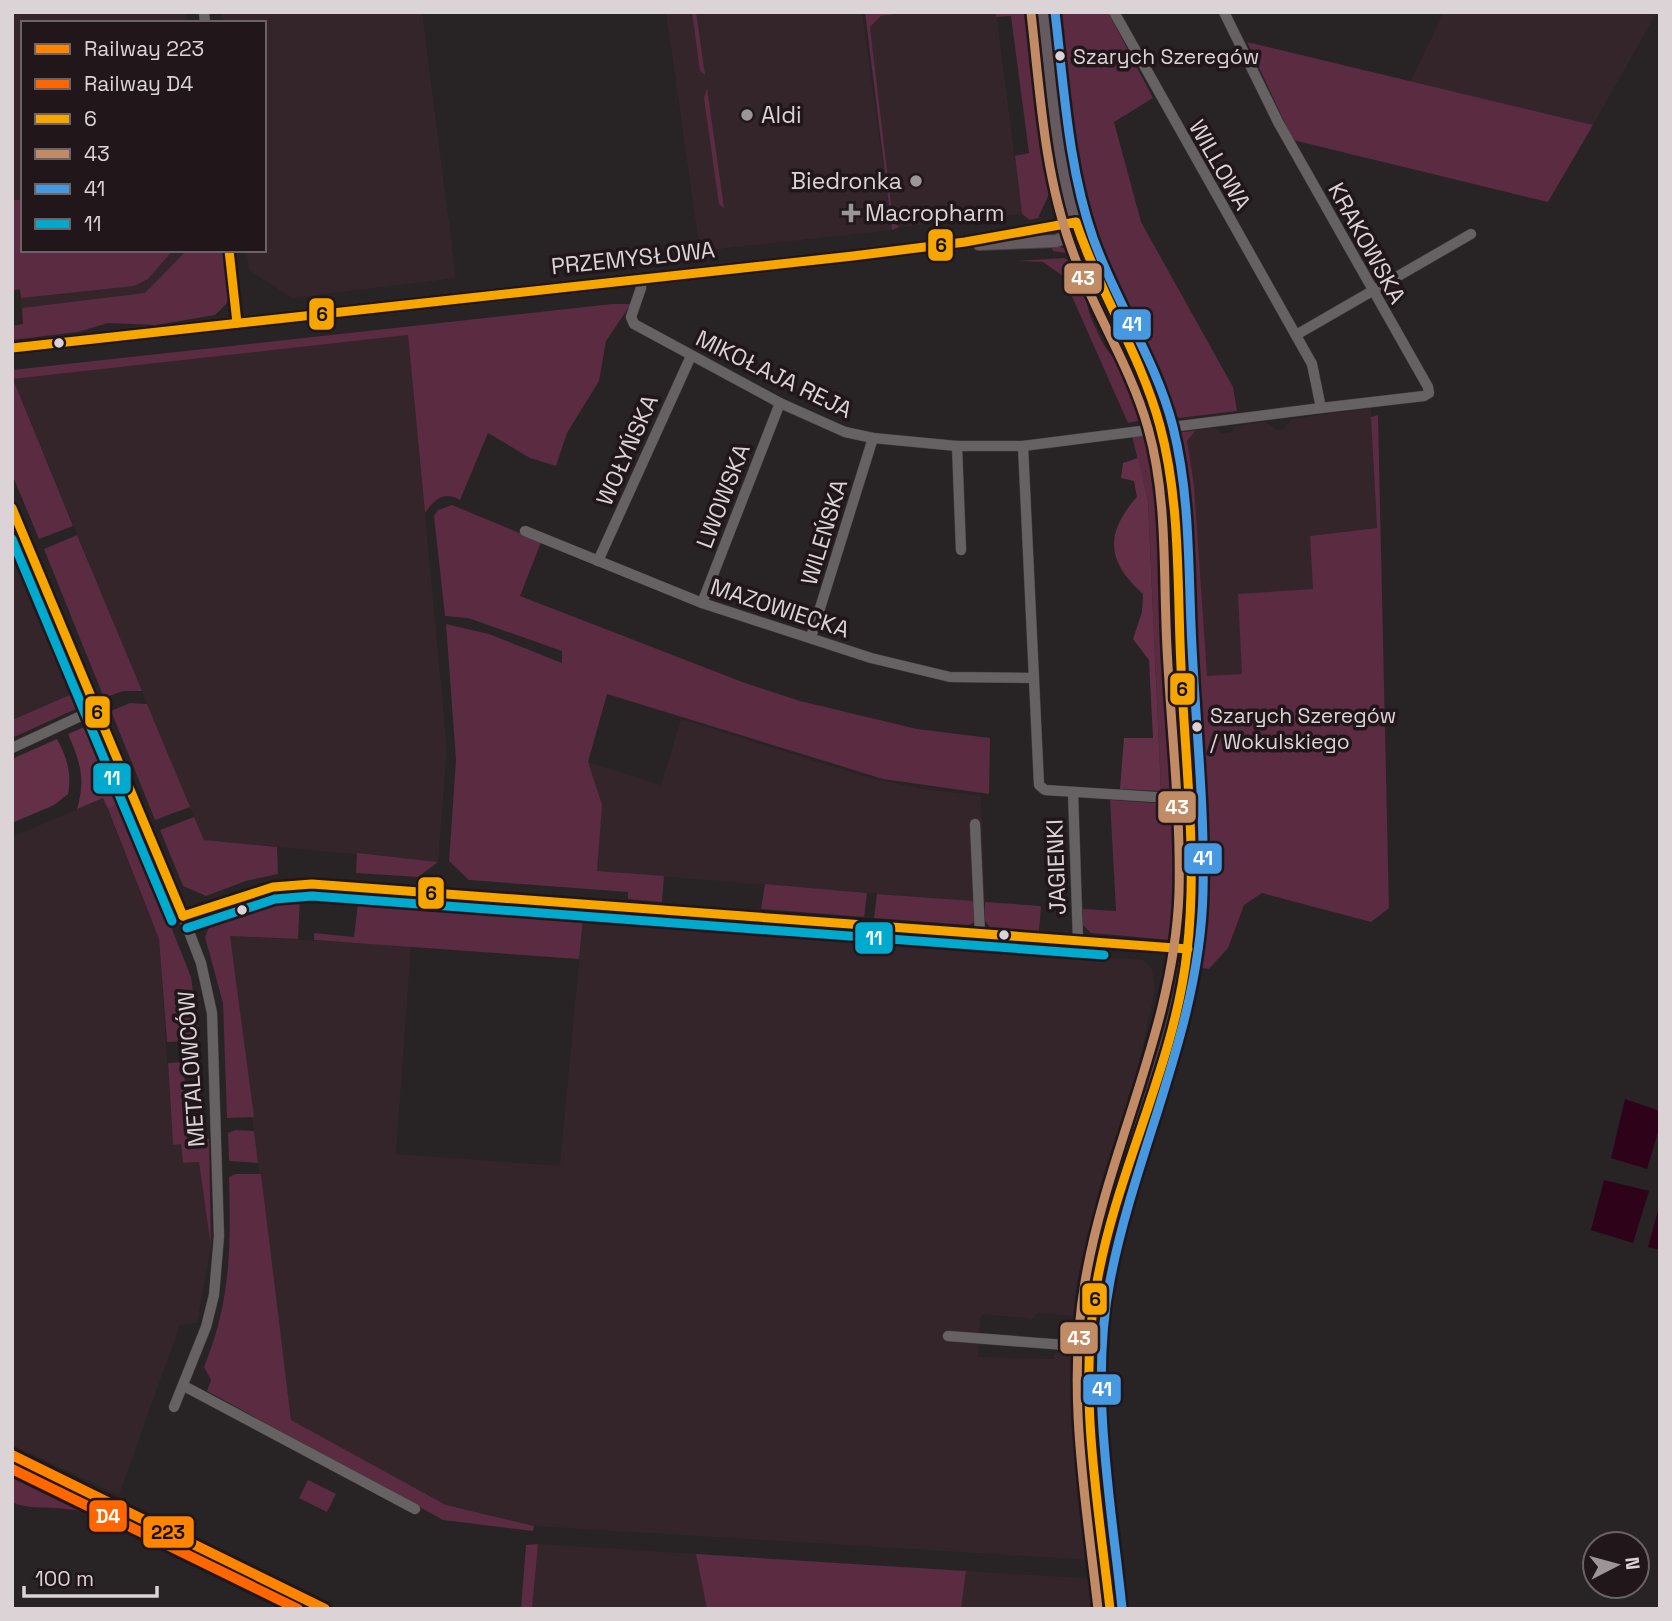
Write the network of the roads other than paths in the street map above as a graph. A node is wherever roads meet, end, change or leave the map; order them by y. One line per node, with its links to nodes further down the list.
1 (1043, 12): 4 (main road)
2 (1114, 12): 10 (street, WILLOWA)
3 (1224, 12): 8 (street, KRAKOWSKA)
4 (1077, 227): 7 (main road, PRZEMYSŁOWA); 15 (main road)
5 (1471, 234): 8 (street)
6 (229, 252): 9 (street)
7 (641, 278): 9 (main road, PRZEMYSŁOWA); 12 (street, MIKOŁAJA REJA)
8 (1372, 291): 10 (street); 14 (street, KRAKOWSKA)
9 (237, 323): 11 (main road, PRZEMYSŁOWA)
10 (1296, 335): 14 (street, WILLOWA)
11 (12, 348)
12 (691, 356): 13 (street, MIKOŁAJA REJA); 22 (street, WOŁYŃSKA)
13 (779, 403): 16 (street, MIKOŁAJA REJA); 23 (street, LWOWSKA)
14 (1321, 408): 15 (street, KRAKOWSKA)
15 (1161, 428): 18 (street, MIKOŁAJA REJA); 29 (main road)
16 (873, 438): 17 (street, MIKOŁAJA REJA); 24 (street, WILEŃSKA)
17 (957, 446): 18 (street, MIKOŁAJA REJA); 21 (street)
18 (1023, 446): 25 (street)
19 (12, 507): 26 (street, METALOWCÓW)
20 (525, 531): 22 (street, MAZOWIECKA)
21 (961, 550)
22 (598, 561): 23 (street, MAZOWIECKA)
23 (702, 603): 24 (street, MAZOWIECKA)
24 (811, 637): 25 (street, MAZOWIECKA)
25 (1034, 678): 28 (street)
26 (96, 709): 27 (street); 31 (street, METALOWCÓW)
27 (12, 748)
28 (1073, 792): 29 (street); 33 (street, JAGIENKI)
29 (1187, 799): 34 (main road)
30 (975, 824): 32 (street)
31 (183, 916): 32 (street); 37 (street, METALOWCÓW)
32 (981, 934): 33 (street)
33 (1078, 941): 34 (street)
34 (1188, 949): 36 (main road)
35 (948, 1336): 36 (street)
36 (1091, 1347): 40 (main road)
37 (184, 1386): 38 (street, METALOWCÓW); 39 (street)
38 (174, 1407)
39 (415, 1509)
40 (1110, 1609)

